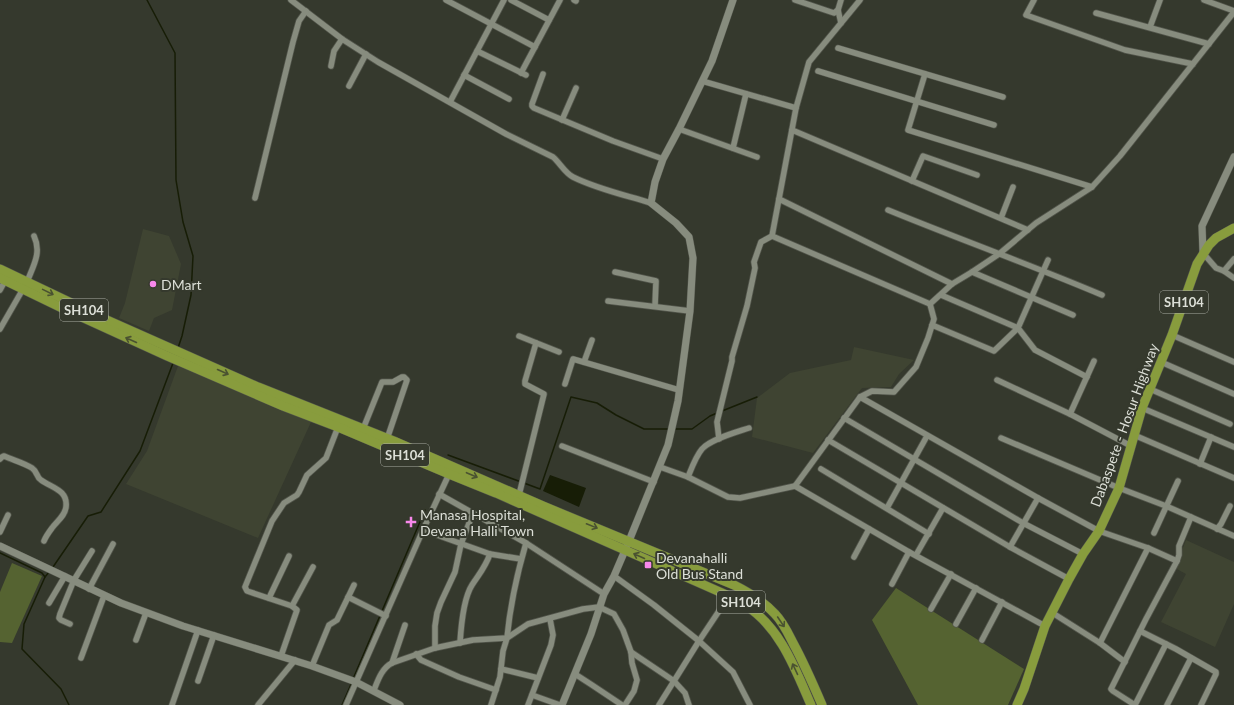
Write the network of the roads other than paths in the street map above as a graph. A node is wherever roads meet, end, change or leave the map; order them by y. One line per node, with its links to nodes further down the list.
1 (291, 0): 14 (street)
2 (446, 0): 19 (street)
3 (504, 0): 19 (street)
4 (511, 0): 17 (street)
5 (560, 0): 17 (street)
6 (733, 0): 33 (street)
7 (795, 0): 13 (street)
8 (841, 0): 13 (street)
9 (860, 0): 18 (street)
10 (1034, 0): 27 (street)
11 (1159, 0): 20 (street)
12 (1204, 0): 15 (street)
13 (838, 10): 18 (street)
14 (306, 11): 21 (street); 54 (street)
15 (1234, 11): 22 (street)
16 (1096, 13): 20 (street)
17 (549, 20): 23 (street)
18 (841, 23): 41 (street)
19 (491, 24): 23 (street); 25 (street)
20 (1150, 27): 22 (street)
21 (342, 39): 26 (street); 28 (street)
22 (1209, 44): 27 (street)
23 (535, 47): 25 (street)
24 (838, 48): 31 (street)
25 (477, 51): 32 (street)
26 (366, 54): 34 (street); 40 (street)
27 (1193, 64): 53 (street)
28 (331, 66)
29 (818, 71): 39 (street)
30 (543, 74): 42 (street)
31 (925, 74): 37 (street); 39 (street)
32 (464, 75): 38 (street); 40 (street)
33 (702, 81): 36 (street); 44 (street)
34 (349, 86)
35 (576, 88): 42 (street)
36 (746, 94): 41 (street); 46 (street)
37 (1003, 97)
38 (509, 99)
39 (917, 101): 43 (street); 53 (street)
40 (450, 102): 56 (street)
41 (796, 108): 45 (street)
42 (562, 120): 49 (street)
43 (994, 125)
44 (680, 129): 46 (street); 49 (street)
45 (792, 130): 51 (street); 55 (street)
46 (733, 148): 47 (street)
47 (757, 157)
48 (1234, 157): 63 (street)
49 (663, 159): 56 (street)
50 (977, 175): 51 (street)
51 (912, 180): 58 (street)
52 (1013, 187): 58 (street)
53 (1092, 187): 59 (street)
54 (255, 198)
55 (779, 199): 62 (street); 74 (street)
56 (651, 203): 83 (street)
57 (888, 210): 64 (street)
58 (1001, 218): 59 (street)
59 (1028, 230): 64 (street)
60 (1233, 230): 63 (main road, Dabaspete - Hosur Highway / SH104)
61 (34, 236): 75 (street)
62 (772, 236): 81 (street); 117 (street)
63 (1203, 253): 69 (street); 88 (main road, Dabaspete - Hosur Highway / SH104)
64 (999, 254): 68 (street); 71 (street)
65 (1234, 259): 69 (street)
66 (1048, 260): 68 (street)
67 (0, 269): 75 (main road, SH104)
68 (1043, 270): 78 (street); 79 (street)
69 (1224, 271): 72 (street)
70 (615, 272): 82 (street)
71 (972, 272): 74 (street); 79 (street)
72 (1234, 278)
73 (3, 279): 75 (main road, SH104); 76 (street)
74 (952, 284): 77 (street)
75 (25, 286): 87 (street); 93 (main road, SH104)
76 (0, 290)
77 (941, 295): 81 (street); 86 (street)
78 (1102, 295)
79 (1032, 297): 84 (street); 86 (street)
80 (608, 301): 82 (street)
81 (930, 304): 85 (street)
82 (655, 306): 83 (street)
83 (690, 311): 102 (street)
84 (1073, 315)
85 (932, 325): 86 (street); 104 (street)
86 (1018, 328): 98 (street)
87 (0, 329)
88 (1172, 335): 96 (main road, Dabaspete - Hosur Highway / SH104); 97 (street)
89 (519, 336): 91 (street)
90 (592, 340): 95 (street)
91 (536, 343): 92 (street); 136 (street)
92 (559, 352)
93 (185, 360): 109 (main road, SH104); 111 (main road, SH104, one-way to 111)
94 (1094, 361): 98 (street)
95 (584, 362): 100 (street); 102 (street)
96 (1161, 362): 101 (main road, Dabaspete - Hosur Highway / SH104); 103 (street)
97 (1234, 362)
98 (1086, 377): 106 (street)
99 (997, 380): 106 (street)
100 (565, 384)
101 (1150, 389): 105 (main road, Dabaspete - Hosur Highway); 108 (street)
102 (679, 390): 125 (street)
103 (1234, 394)
104 (860, 397): 107 (street); 113 (street)
105 (1142, 408): 112 (main road, Dabaspete - Hosur Highway); 114 (street)
106 (1070, 414): 120 (street)
107 (844, 418): 118 (street); 123 (street)
108 (1230, 424)
109 (338, 427): 127 (main road, SH104); 185 (street)
110 (749, 428): 117 (street)
111 (363, 429): 116 (main road, SH104); 116 (street)
112 (1134, 435): 120 (main road, Dabaspete - Hosur Highway); 124 (street)
113 (927, 436): 123 (street); 137 (street)
114 (1211, 437): 121 (street); 124 (street)
115 (1001, 438): 134 (street)
116 (387, 439): 127 (main road, SH104)
117 (719, 439): 128 (street)
118 (828, 440): 132 (street); 133 (street)
119 (562, 446): 131 (street)
120 (1131, 446): 134 (main road, Dabaspete - Hosur Highway)
121 (1234, 447)
122 (0, 459): 154 (street)
123 (914, 459): 132 (street); 145 (street)
124 (1200, 464): 129 (street)
125 (660, 467): 128 (street); 131 (street)
126 (821, 468): 140 (street)
127 (451, 470): 135 (street); 136 (main road, SH104, one-way to 136); 159 (main road, SH104)
128 (688, 477): 133 (street)
129 (1234, 478)
130 (1178, 481): 138 (street)
131 (654, 482): 159 (street)
132 (900, 483): 140 (street); 141 (street)
133 (795, 486): 146 (street)
134 (1119, 488): 138 (street); 149 (main road, Dabaspete - Hosur Highway)
135 (439, 494): 142 (street); 148 (street)
136 (519, 495): 159 (main road, SH104, one-way to 159)
137 (1038, 498): 145 (street); 149 (street)
138 (1166, 506): 144 (street); 151 (street)
139 (1230, 506): 147 (street)
140 (887, 508): 152 (street)
141 (943, 508): 152 (street); 160 (street)
142 (473, 512): 155 (street); 157 (street)
143 (8, 515): 150 (street)
144 (1191, 517): 147 (street); 170 (street)
145 (1023, 523): 160 (street); 165 (street)
146 (869, 529): 163 (street); 168 (street)
147 (1217, 529): 153 (street)
148 (423, 530): 157 (street); 193 (street)
149 (1099, 531): 161 (street); 165 (main road, Dabaspete - Hosur Highway)
150 (0, 532)
151 (1154, 533)
152 (929, 534): 166 (street)
153 (1234, 536)
154 (44, 541)
155 (526, 543): 169 (street); 181 (street)
156 (113, 544): 180 (street)
157 (461, 544): 164 (street); 209 (street)
158 (0, 546): 173 (street)
159 (627, 546): 174 (street); 183 (main road, SH104, one-way to 159); 240 (main road, SH104, one-way to 240)
160 (1010, 547): 175 (street)
161 (1148, 548): 170 (street); 207 (street)
162 (92, 551): 176 (street)
163 (910, 552): 166 (street); 177 (street)
164 (490, 554): 169 (street); 206 (street)
165 (1083, 554): 175 (main road, Dabaspete - Hosur Highway)
166 (916, 555): 172 (street)
167 (289, 556): 185 (street)
168 (854, 557)
169 (521, 559): 202 (street)
170 (1177, 561): 200 (street)
171 (313, 567): 188 (street)
172 (952, 574): 179 (street); 190 (street)
173 (65, 576): 176 (street); 187 (street)
174 (614, 576): 181 (street); 205 (street)
175 (1069, 579): 191 (main road, Dabaspete - Hosur Highway)
176 (74, 580): 180 (street); 195 (street)
177 (892, 584)
178 (354, 586): 184 (street)
179 (976, 588): 186 (street); 196 (street)
180 (89, 589): 182 (street)
181 (604, 594): 189 (street)
182 (104, 596): 192 (street); 213 (street)
183 (729, 596): 205 (street); 239 (main road, SH104, one-way to 183)
184 (348, 597): 193 (street); 218 (street)
185 (269, 598): 188 (street)
186 (1002, 602): 198 (street); 204 (street)
187 (49, 603)
188 (292, 606): 212 (street)
189 (599, 607): 194 (street); 210 (street); 220 (street)
190 (931, 609)
191 (1051, 612): 198 (main road, Dabaspete - Hosur Highway); 207 (street)
192 (146, 613): 199 (street); 203 (street)
193 (386, 616): 223 (street)
194 (550, 619): 202 (street); 221 (street)
195 (70, 624)
196 (956, 624)
197 (405, 625): 217 (street)
198 (1045, 626): 241 (main road, Dabaspete - Hosur Highway)
199 (198, 630): 201 (street); 228 (street)
200 (1140, 631): 208 (street); 216 (street)
201 (214, 635): 212 (street); 222 (street)
202 (507, 638): 206 (street); 219 (street)
203 (136, 640)
204 (982, 640)
205 (699, 641): 224 (street); 238 (street)
206 (460, 643): 209 (street)
207 (1100, 643): 216 (street)
208 (1166, 644): 214 (street); 242 (street)
209 (435, 648): 211 (street)
210 (631, 652): 224 (street); 235 (street)
211 (416, 654): 217 (street); 226 (street)
212 (281, 656): 215 (street)
213 (81, 658)
214 (1191, 658): 243 (street); 244 (street)
215 (294, 660): 218 (street); 229 (street)
216 (1125, 662): 242 (street)
217 (392, 663): 225 (street)
218 (312, 666): 223 (street)
219 (501, 669): 221 (street); 226 (street)
220 (575, 674): 234 (street); 235 (street)
221 (538, 678): 227 (street)
222 (198, 681)
223 (354, 681): 225 (street); 230 (street)
224 (674, 681): 236 (street); 237 (street)
225 (374, 690): 231 (street)
226 (496, 690): 232 (street)
227 (532, 695): 233 (street); 234 (street)
228 (172, 705)
229 (258, 705)
230 (346, 705)
231 (400, 705)
232 (491, 705)
233 (528, 705)
234 (561, 705)
235 (624, 705)
236 (659, 705)
237 (689, 705)
238 (750, 705)
239 (811, 705)
240 (822, 705)
241 (1017, 705)
242 (1135, 705)
243 (1166, 705)
244 (1201, 705)

